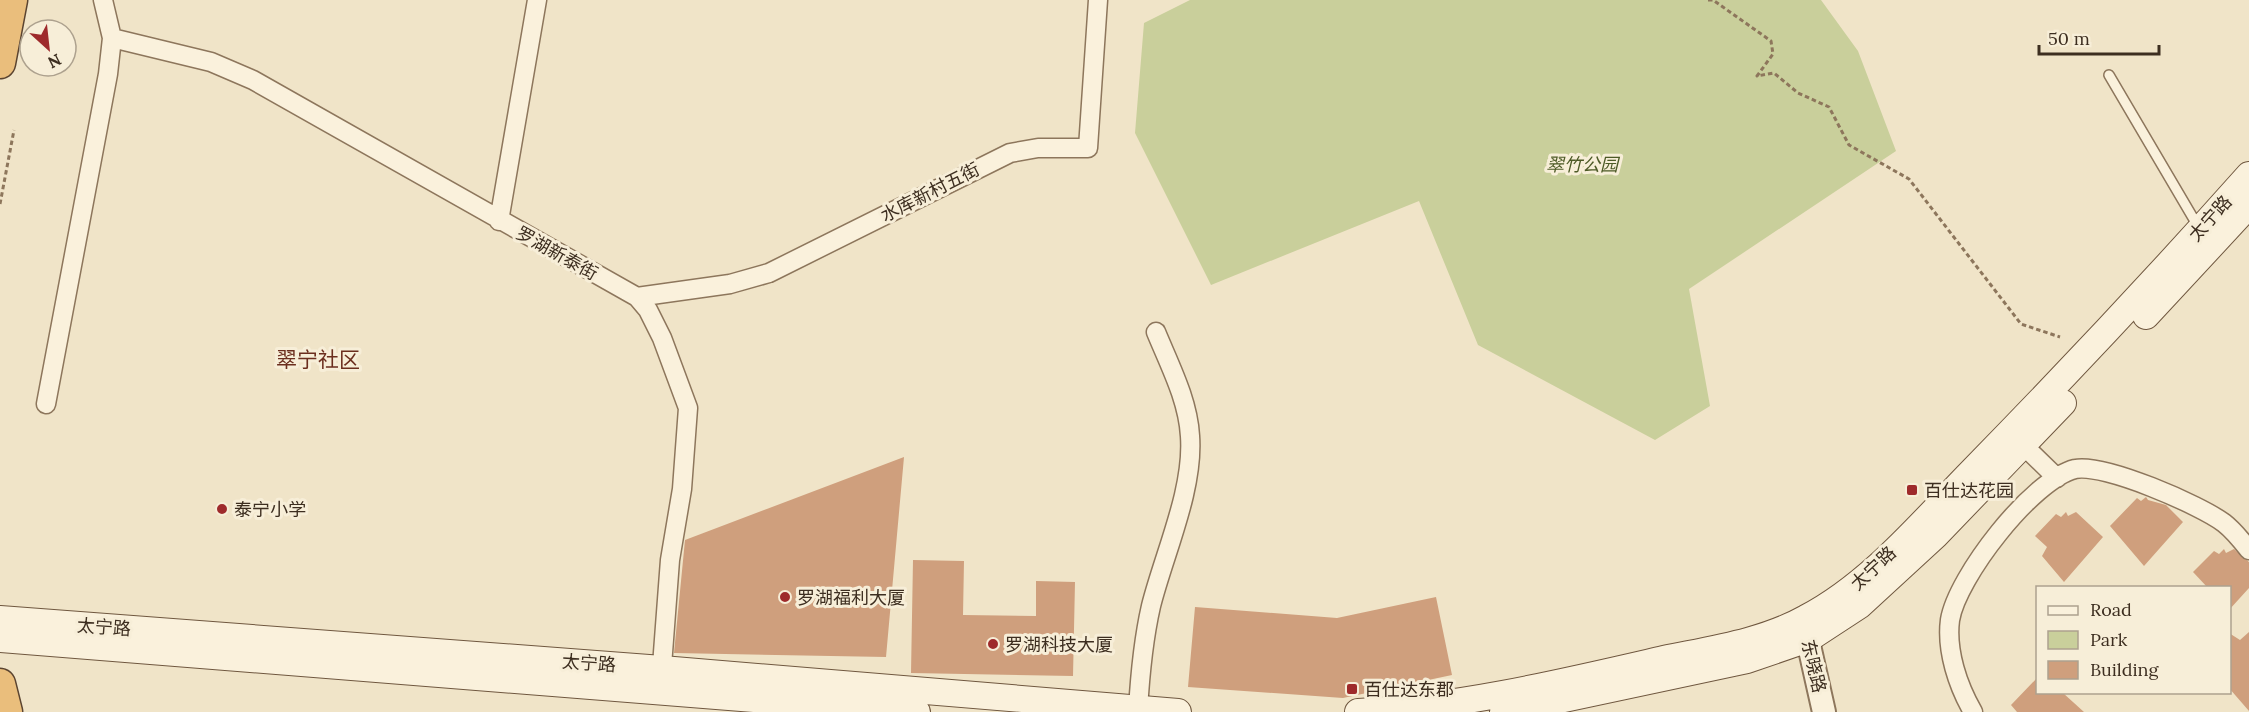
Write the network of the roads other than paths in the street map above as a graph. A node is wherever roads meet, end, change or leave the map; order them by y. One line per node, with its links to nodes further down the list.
1 (12, 0): 6 (highway)
2 (103, 0): 5 (street)
3 (537, 0): 10 (street)
4 (1098, 0): 12 (street, 水库新村五街)
5 (112, 38): 10 (street, 罗湖新泰街); 14 (street)
6 (0, 63)
7 (2109, 75): 11 (lane)
8 (2249, 175): 11 (main road, 太宁路)
9 (2249, 205): 15 (main road, 太宁路)
10 (499, 221): 12 (street, 罗湖新泰街)
11 (2200, 230): 19 (main road, 太宁路)
12 (637, 297): 21 (street, 罗湖新泰街)
13 (1156, 332): 23 (street)
14 (46, 404)
15 (2023, 445): 16 (street); 19 (main road, 太宁路)
16 (2057, 478): 17 (street); 30 (street)
17 (2249, 550)
18 (0, 619): 21 (main road, 太宁路)
19 (1806, 629): 27 (main road, 太宁路); 28 (main road, 太宁路); 29 (street, 东晓路)
20 (0, 639): 21 (main road, 太宁路)
21 (661, 679): 23 (main road, 太宁路); 25 (main road, 太宁路)
22 (0, 684): 24 (highway)
23 (1138, 711): 26 (main road, 太宁路)
24 (7, 712)
25 (917, 712)
26 (1178, 712)
27 (1358, 712)
28 (1503, 712)
29 (1824, 712)
30 (1973, 712)

